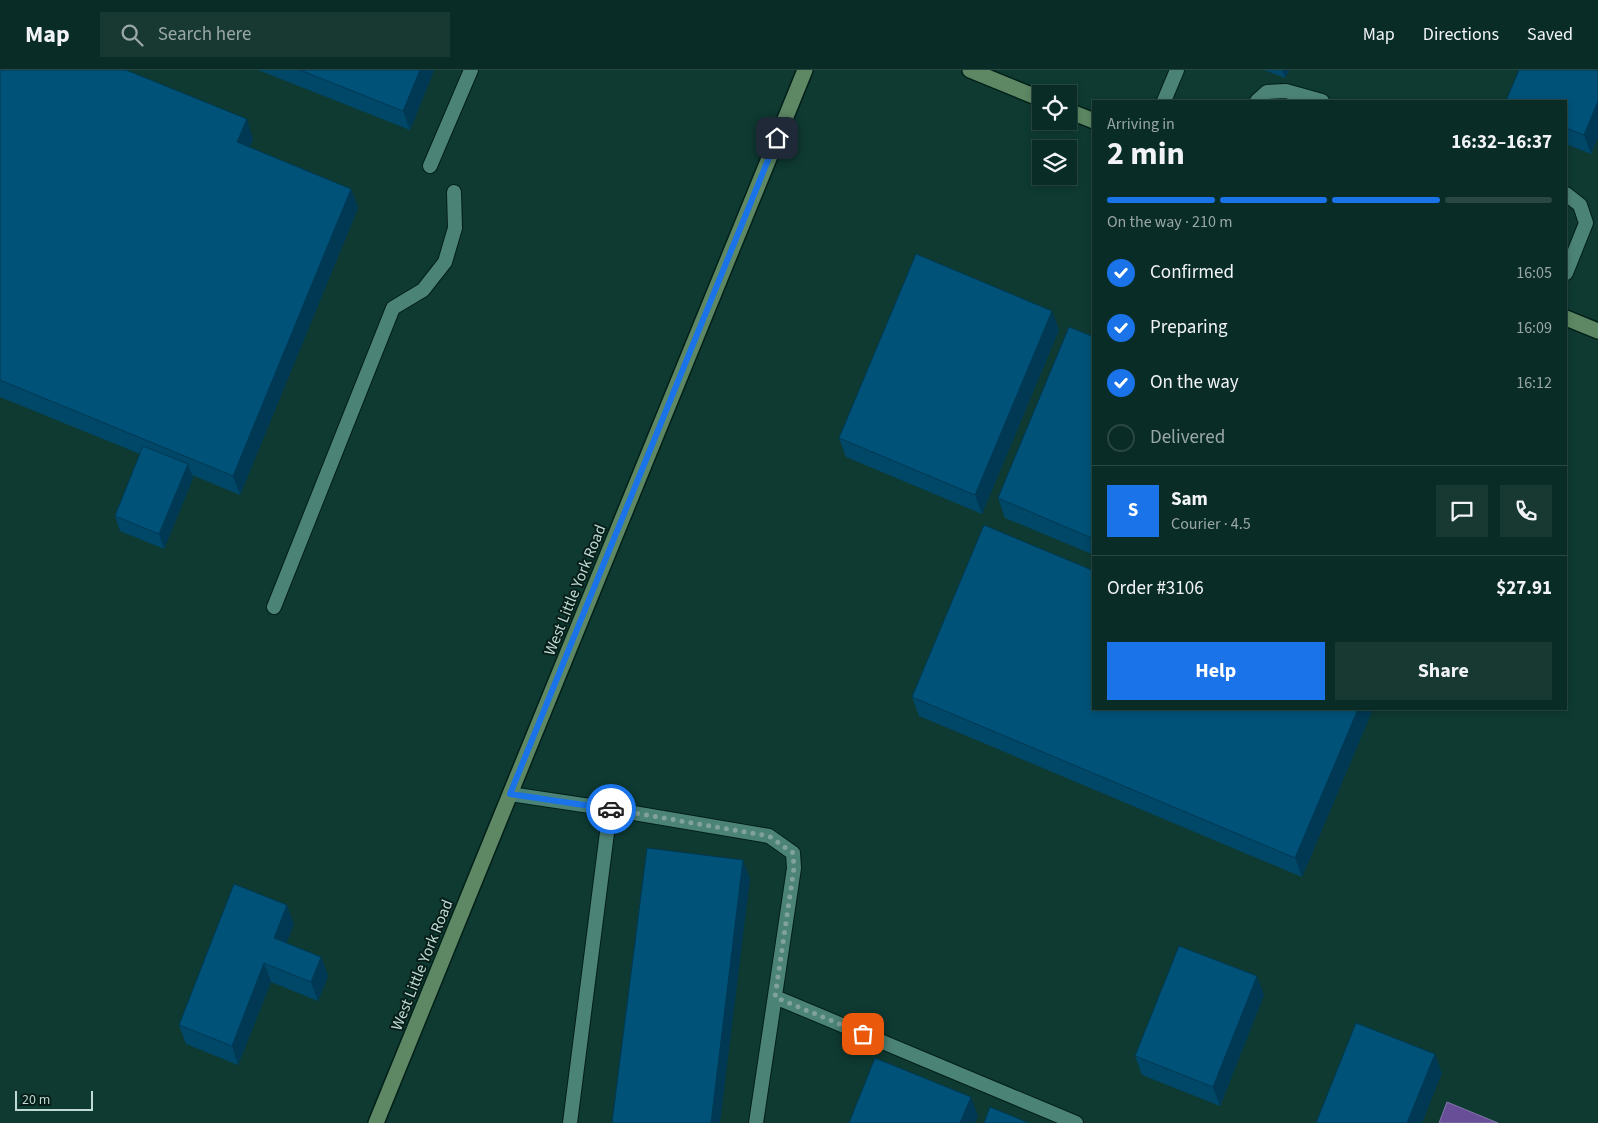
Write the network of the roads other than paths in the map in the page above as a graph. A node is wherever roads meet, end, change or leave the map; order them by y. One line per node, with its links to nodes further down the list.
1 (471, 70): 11 (lane)
2 (805, 70): 18 (main road, West Little York Road)
3 (974, 71): 5 (main road)
4 (1174, 71): 6 (lane)
5 (1032, 96)
6 (1164, 100)
7 (1258, 100): 8 (lane)
8 (1318, 100)
9 (1077, 114): 10 (main road)
10 (1092, 120)
11 (430, 166)
12 (454, 192): 17 (lane)
13 (1567, 195): 14 (lane)
14 (1567, 270)
15 (1567, 318): 16 (main road)
16 (1598, 331)
17 (274, 607)
18 (510, 794): 19 (lane); 21 (main road, West Little York Road)
19 (610, 809): 20 (lane); 22 (lane)
20 (775, 997): 23 (lane); 24 (lane)
21 (376, 1123)
22 (570, 1123)
23 (756, 1123)
24 (1076, 1123)

